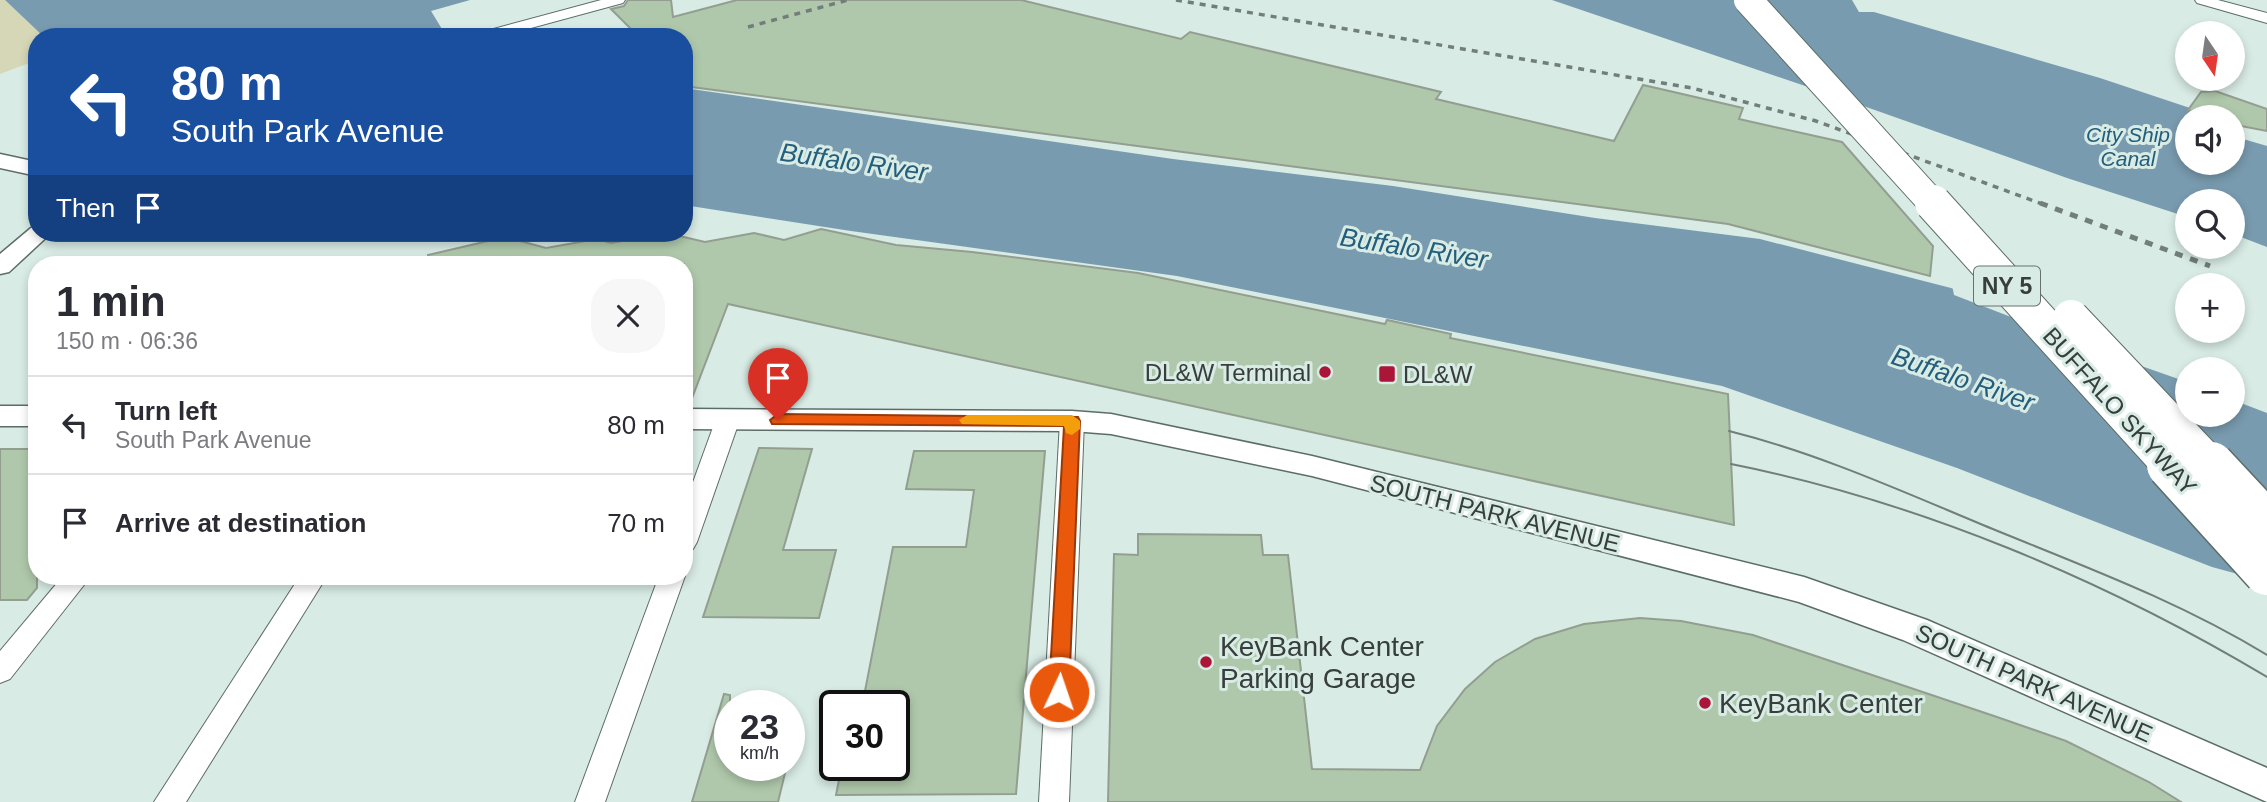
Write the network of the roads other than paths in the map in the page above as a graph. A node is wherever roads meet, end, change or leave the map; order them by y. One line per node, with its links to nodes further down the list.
1 (618, 0): 6 (street)
2 (1748, 0): 18 (highway, BUFFALO SKYWAY / NY 5, bridge)
3 (1772, 0): 17 (highway, BUFFALO SKYWAY / NY 5, bridge)
4 (2202, 0): 5 (street)
5 (2267, 18)
6 (512, 28)
7 (0, 161): 8 (street)
8 (28, 167)
9 (29, 242): 10 (street)
10 (0, 267)
11 (0, 416): 12 (street)
12 (28, 416)
13 (693, 419): 14 (street, SOUTH PARK AVENUE)
14 (728, 419): 15 (street, SOUTH PARK AVENUE); 16 (street)
15 (1072, 421): 23 (street, SOUTH PARK AVENUE); 26 (street)
16 (693, 517)
17 (2267, 525)
18 (2267, 572)
19 (71, 585): 22 (street)
20 (308, 585): 24 (street)
21 (669, 585): 25 (street)
22 (0, 671)
23 (2267, 786)
24 (169, 802)
25 (590, 802)
26 (1054, 802)

